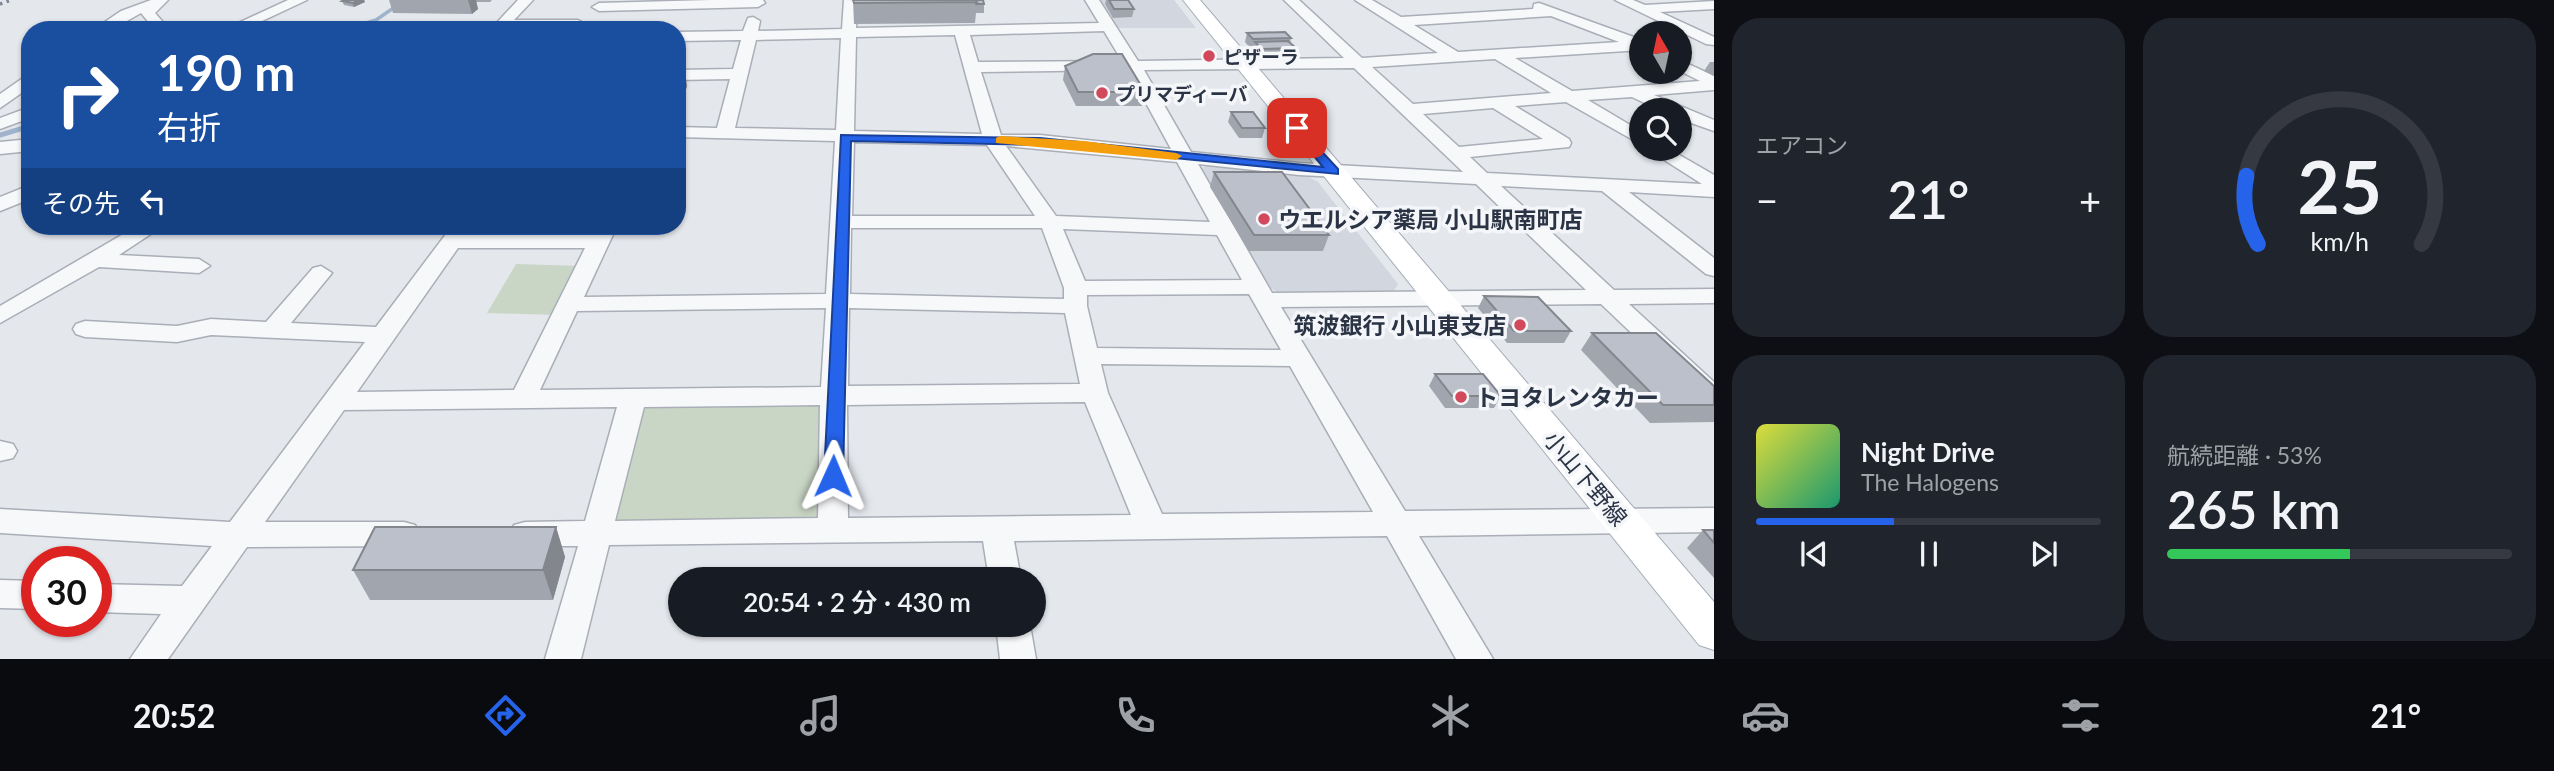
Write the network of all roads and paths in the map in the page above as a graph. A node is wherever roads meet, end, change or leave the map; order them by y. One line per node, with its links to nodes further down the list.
1 (296, 0): 19 (street)
2 (526, 0): 20 (street)
3 (1092, 0): 23 (street)
4 (1191, 0): 35 (main road, 小山下野線)
5 (1291, 0): 34 (street)
6 (1362, 0): 22 (street)
7 (1518, 0): 16 (street)
8 (1622, 0): 15 (street)
9 (758, 1): 13 (street); 26 (street)
10 (850, 1): 11 (street); 25 (street)
11 (900, 1)
12 (157, 2): 17 (street); 18 (street)
13 (601, 3): 21 (street)
14 (1714, 5): 15 (street)
15 (1642, 9): 29 (street)
16 (1554, 12): 22 (street); 28 (street)
17 (114, 21)
18 (155, 21)
19 (250, 21)
20 (506, 21)
21 (582, 21)
22 (1398, 22): 33 (street)
23 (1108, 27): 24 (street); 36 (street)
24 (961, 29): 25 (street); 37 (street)
25 (848, 33): 26 (street); 56 (street)
26 (749, 35): 27 (street); 40 (street)
27 (686, 37)
28 (1629, 40)
29 (1712, 41): 30 (street)
30 (1692, 42)
31 (1629, 46): 32 (street)
32 (1499, 55): 33 (street); 44 (street)
33 (1455, 57): 34 (street)
34 (1357, 63): 35 (street); 48 (street)
35 (1244, 64): 36 (street); 63 (main road, 小山下野線)
36 (1133, 65): 37 (street); 61 (street)
37 (972, 67): 57 (street)
38 (1692, 72): 41 (street)
39 (686, 75): 40 (street)
40 (739, 75): 55 (street)
41 (1714, 84): 43 (street)
42 (21, 86): 46 (street)
43 (1635, 92): 44 (street); 45 (street)
44 (1570, 97): 47 (street); 54 (street)
45 (1647, 98)
46 (0, 103)
47 (1497, 103): 48 (street); 60 (street)
48 (1408, 110): 60 (street)
49 (21, 116): 51 (street)
50 (1692, 118): 52 (street)
51 (0, 124)
52 (1714, 126)
53 (686, 132): 55 (street)
54 (1629, 132)
55 (724, 133): 56 (street)
56 (845, 137): 57 (street); 70 (street)
57 (993, 140): 61 (street); 71 (street)
58 (21, 146): 59 (street)
59 (0, 148)
60 (1454, 153): 64 (street)
61 (1187, 158): 63 (street); 72 (street)
62 (1676, 161): 65 (street)
63 (1333, 172): 64 (street); 84 (main road, 小山下野線)
64 (1482, 179): 66 (street); 83 (street)
65 (1714, 183)
66 (1608, 186): 67 (street); 78 (street)
67 (1714, 191)
68 (21, 195): 69 (street)
69 (0, 205)
70 (842, 222): 71 (street); 85 (street)
71 (1051, 222): 72 (street); 82 (street)
72 (1225, 229): 80 (street)
73 (137, 235): 76 (street)
74 (456, 235): 90 (street)
75 (603, 235): 86 (street)
76 (94, 260): 77 (street); 87 (street)
77 (199, 266)
78 (1714, 269)
79 (321, 273): 89 (street)
80 (1261, 294): 82 (street); 84 (street); 92 (street)
81 (1714, 296): 83 (street)
82 (1076, 297): 85 (street); 91 (street)
83 (1605, 297): 84 (street); 94 (street)
84 (1438, 299): 101 (main road, 小山下野線)
85 (840, 301): 86 (street); 95 (street)
86 (569, 304): 97 (street)
87 (0, 316)
88 (85, 329): 89 (street)
89 (272, 330): 90 (street)
90 (383, 335): 98 (street)
91 (1087, 356): 92 (street); 93 (street)
92 (1298, 358): 102 (street)
93 (1095, 393): 95 (street); 103 (street)
94 (1713, 396)
95 (834, 397): 96 (street); 105 (street)
96 (633, 398): 97 (street); 106 (street)
97 (522, 400): 98 (street)
98 (335, 401): 109 (street)
99 (1714, 520): 101 (street)
100 (0, 521): 109 (street)
101 (1622, 521): 102 (street); 115 (main road, 小山下野線)
102 (1393, 522): 103 (street); 120 (street)
103 (1151, 525): 104 (street)
104 (996, 526): 105 (street); 110 (street)
105 (833, 529): 106 (street)
106 (595, 533): 108 (street); 118 (street)
107 (430, 534): 109 (street)
108 (499, 534)
109 (238, 535): 114 (street)
110 (1003, 567)
111 (0, 594): 112 (street)
112 (21, 595)
113 (112, 598): 114 (street)
114 (190, 601): 117 (street)
115 (1714, 632)
116 (1015, 637): 119 (street)
117 (148, 659)
118 (563, 659)
119 (1018, 659)
120 (1475, 659)

